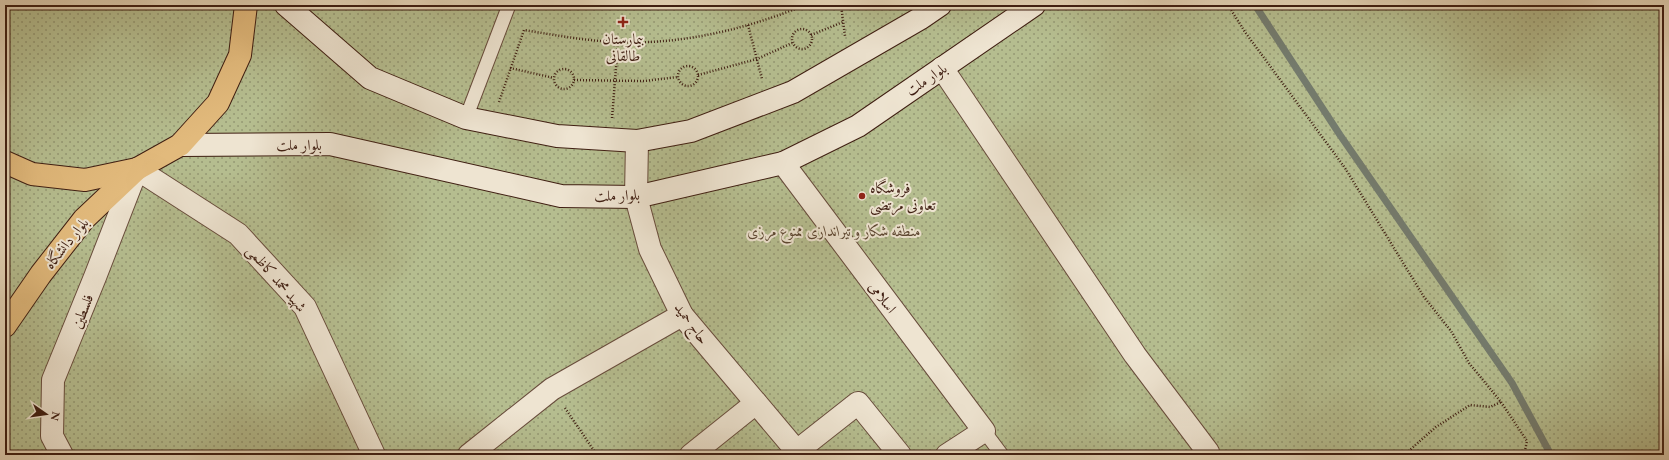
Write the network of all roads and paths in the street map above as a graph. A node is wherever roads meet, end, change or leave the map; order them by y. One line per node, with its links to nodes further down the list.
1 (246, 5): 28 (main road)
2 (286, 5): 25 (street)
3 (509, 5): 25 (lane)
4 (805, 5): 10 (path)
5 (841, 5): 9 (path)
6 (940, 5): 23 (street)
7 (1034, 5): 17 (street, بلوار ملت)
8 (1228, 5): 36 (path)
9 (843, 22): 11 (path); 13 (path)
10 (748, 25): 12 (path); 15 (path)
11 (811, 35): 14 (path); 14 (path)
12 (618, 42): 16 (path); 22 (path)
13 (845, 42)
14 (792, 43): 15 (path)
15 (756, 59): 18 (path); 23 (path)
16 (510, 68): 20 (path); 24 (path)
17 (942, 68): 30 (street, بلوار ملت); 39 (street)
18 (698, 75): 19 (path); 19 (path)
19 (678, 77): 22 (path)
20 (554, 78): 21 (path); 21 (path)
21 (574, 80): 22 (path)
22 (615, 81): 26 (path)
23 (769, 102): 27 (street)
24 (505, 105)
25 (466, 118): 27 (street)
26 (612, 121)
27 (637, 141): 32 (street, حاج حمید)
28 (180, 146): 31 (main road); 32 (street, بلوار ملت)
29 (5, 162): 31 (main road)
30 (783, 164): 32 (street, بلوار ملت); 38 (street, اسلامی)
31 (137, 169): 34 (main road, بلوار دانشگاه); 41 (street, فلسطین); 42 (street, شهید محمد کاظمی)
32 (636, 197): 33 (street, حاج حمید)
33 (682, 315): 35 (street); 37 (street, حاج حمید)
34 (5, 326)
35 (552, 389): 43 (street); 44 (path)
36 (1501, 402): 49 (path); 50 (path)
37 (756, 403): 40 (street, حاج حمید); 45 (street)
38 (984, 431): 47 (street); 48 (lane)
39 (1208, 452)
40 (799, 453): 46 (street)
41 (62, 455)
42 (374, 455)
43 (469, 455)
44 (596, 455)
45 (691, 455)
46 (900, 455)
47 (947, 455)
48 (1002, 455)
49 (1404, 455)
50 (1524, 455)

